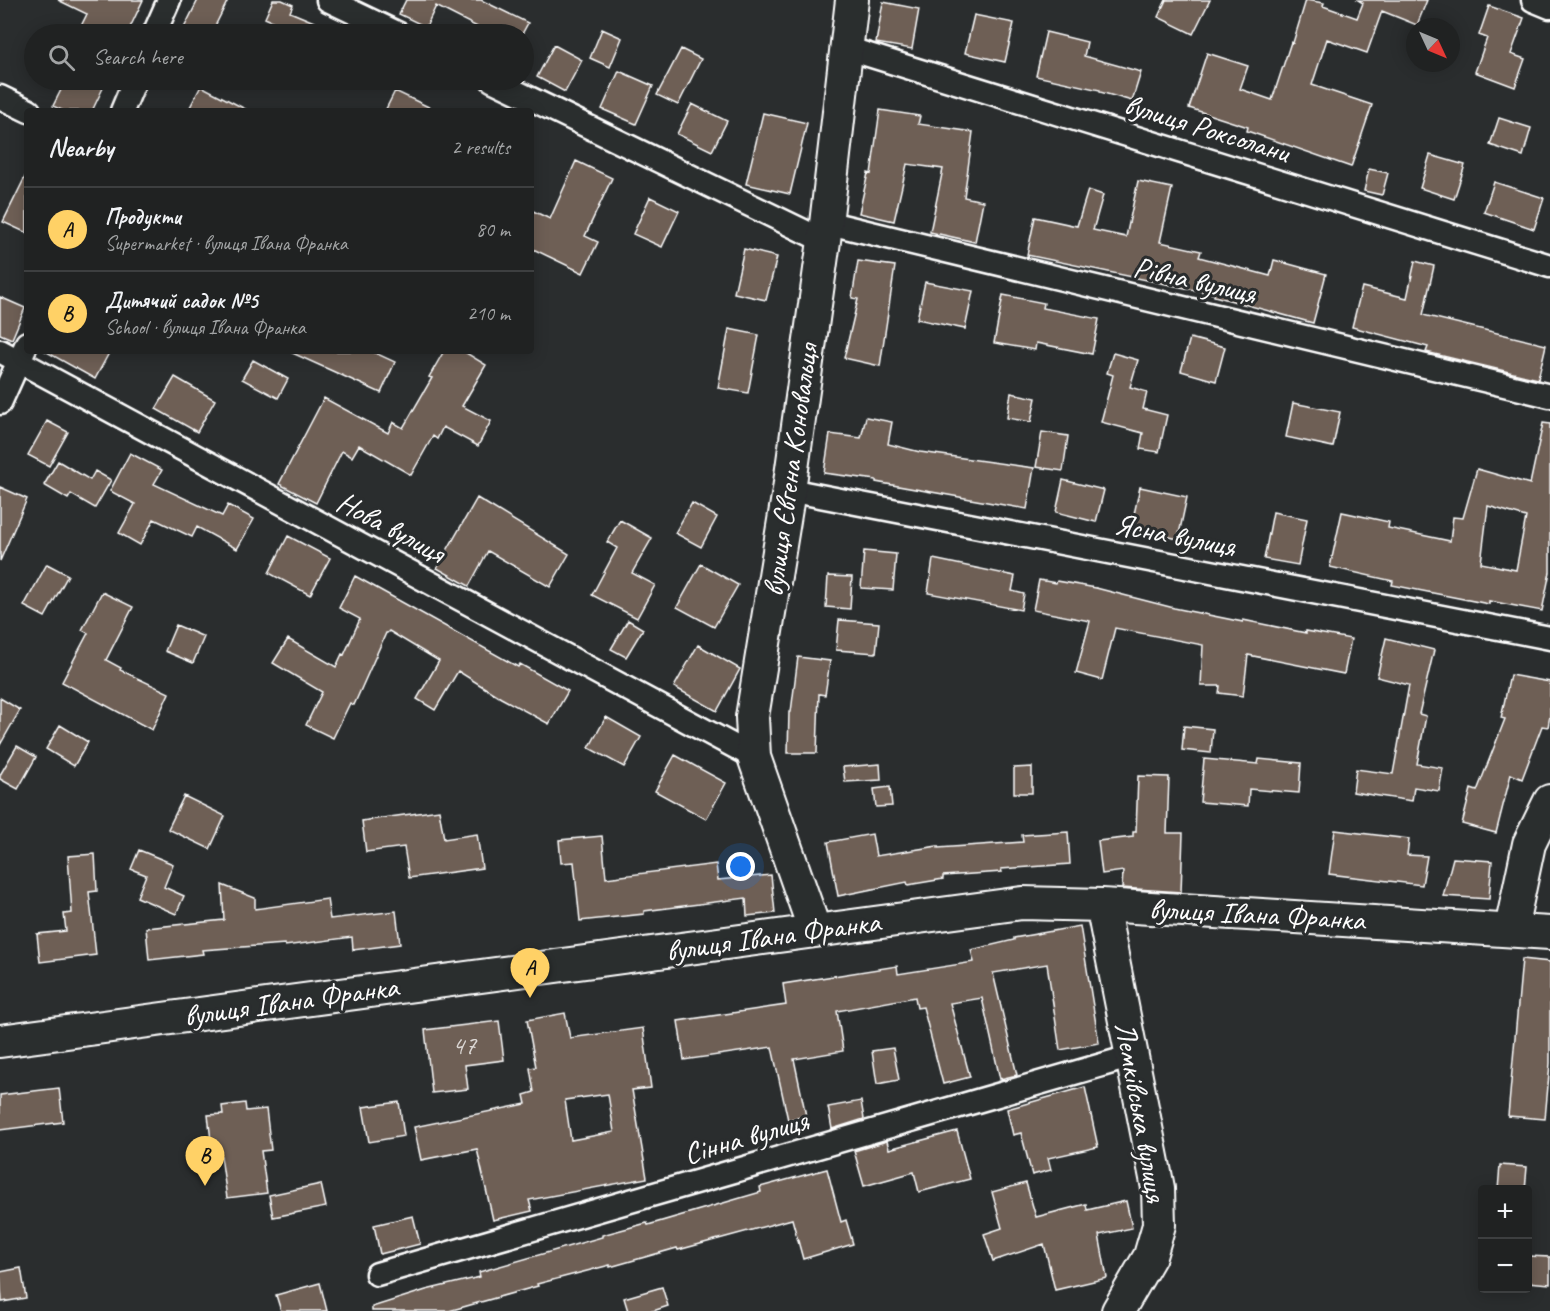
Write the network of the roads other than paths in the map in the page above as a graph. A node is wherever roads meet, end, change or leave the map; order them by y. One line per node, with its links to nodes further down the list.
1 (169, 0): 6 (street)
2 (328, 0): 7 (street)
3 (852, 0): 8 (main road, вулиця Євгена Коновальця)
4 (1533, 0): 5 (street)
5 (1550, 7)
6 (158, 24)
7 (378, 24)
8 (846, 48): 14 (main road, вулиця Євгена Коновальця); 15 (street, вулиця Роксолани)
9 (131, 90): 12 (street)
10 (514, 90): 14 (street, Рівна вулиця)
11 (0, 97): 13 (street)
12 (123, 108)
13 (24, 109)
14 (824, 231): 17 (street, Рівна вулиця); 19 (main road, вулиця Євгена Коновальця)
15 (1550, 266)
16 (16, 352): 18 (street); 21 (street, Нова вулиця)
17 (1550, 396)
18 (0, 403)
19 (789, 490): 20 (street, Ясна вулиця); 21 (main road, вулиця Євгена Коновальця)
20 (1550, 638)
21 (754, 757): 25 (main road, вулиця Євгена Коновальця)
22 (1550, 801): 24 (main road)
23 (1102, 905): 24 (main road, вулиця Івана Франка); 25 (main road, вулиця Івана Франка); 28 (main road, Лемківська вулиця)
24 (1511, 929): 26 (main road, вулиця Івана Франка)
25 (815, 930): 27 (main road, вулиця Івана Франка)
26 (1550, 933)
27 (0, 1041)
28 (1132, 1056): 29 (street, Сінна вулиця); 30 (main road, Лемківська вулиця)
29 (377, 1274)
30 (1118, 1311)

